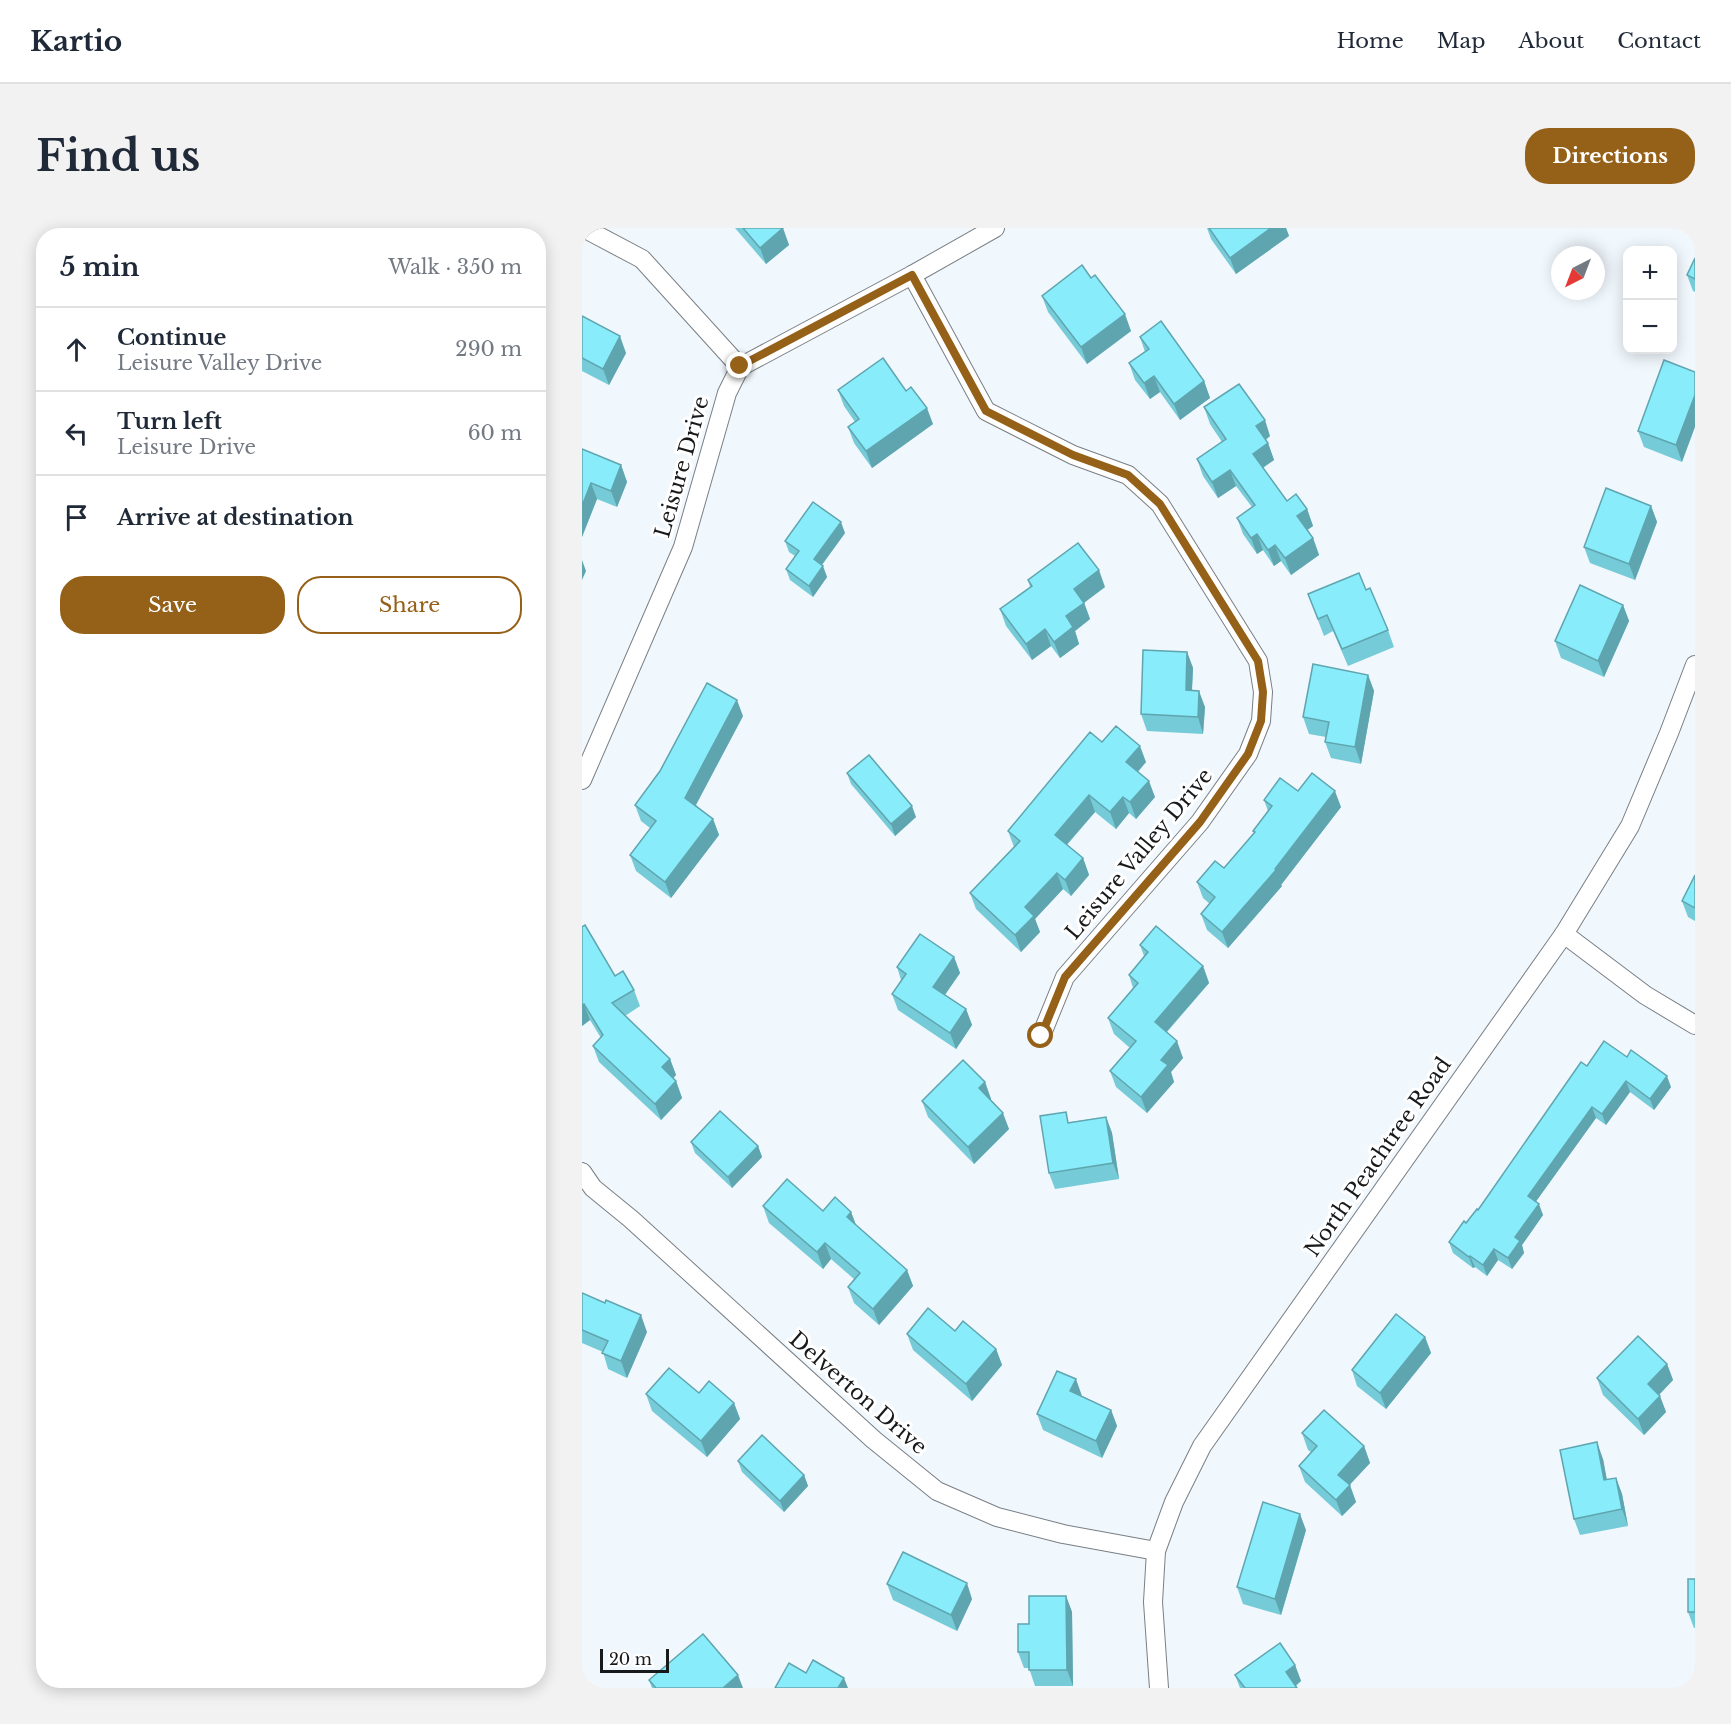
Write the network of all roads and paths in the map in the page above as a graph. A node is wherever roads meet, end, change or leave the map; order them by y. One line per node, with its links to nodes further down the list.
1 (994, 228): 3 (street)
2 (591, 232): 4 (street)
3 (912, 275): 4 (street); 9 (street, Leisure Valley Drive)
4 (740, 366): 6 (street, Leisure Drive)
5 (1695, 665): 7 (street, North Peachtree Road)
6 (582, 780)
7 (1564, 934): 8 (street); 12 (street, North Peachtree Road)
8 (1695, 1025)
9 (1041, 1036)
10 (582, 1172): 11 (street, Delverton Drive)
11 (588, 1194): 12 (street, Delverton Drive)
12 (1156, 1551): 13 (street, North Peachtree Road)
13 (1159, 1688)

